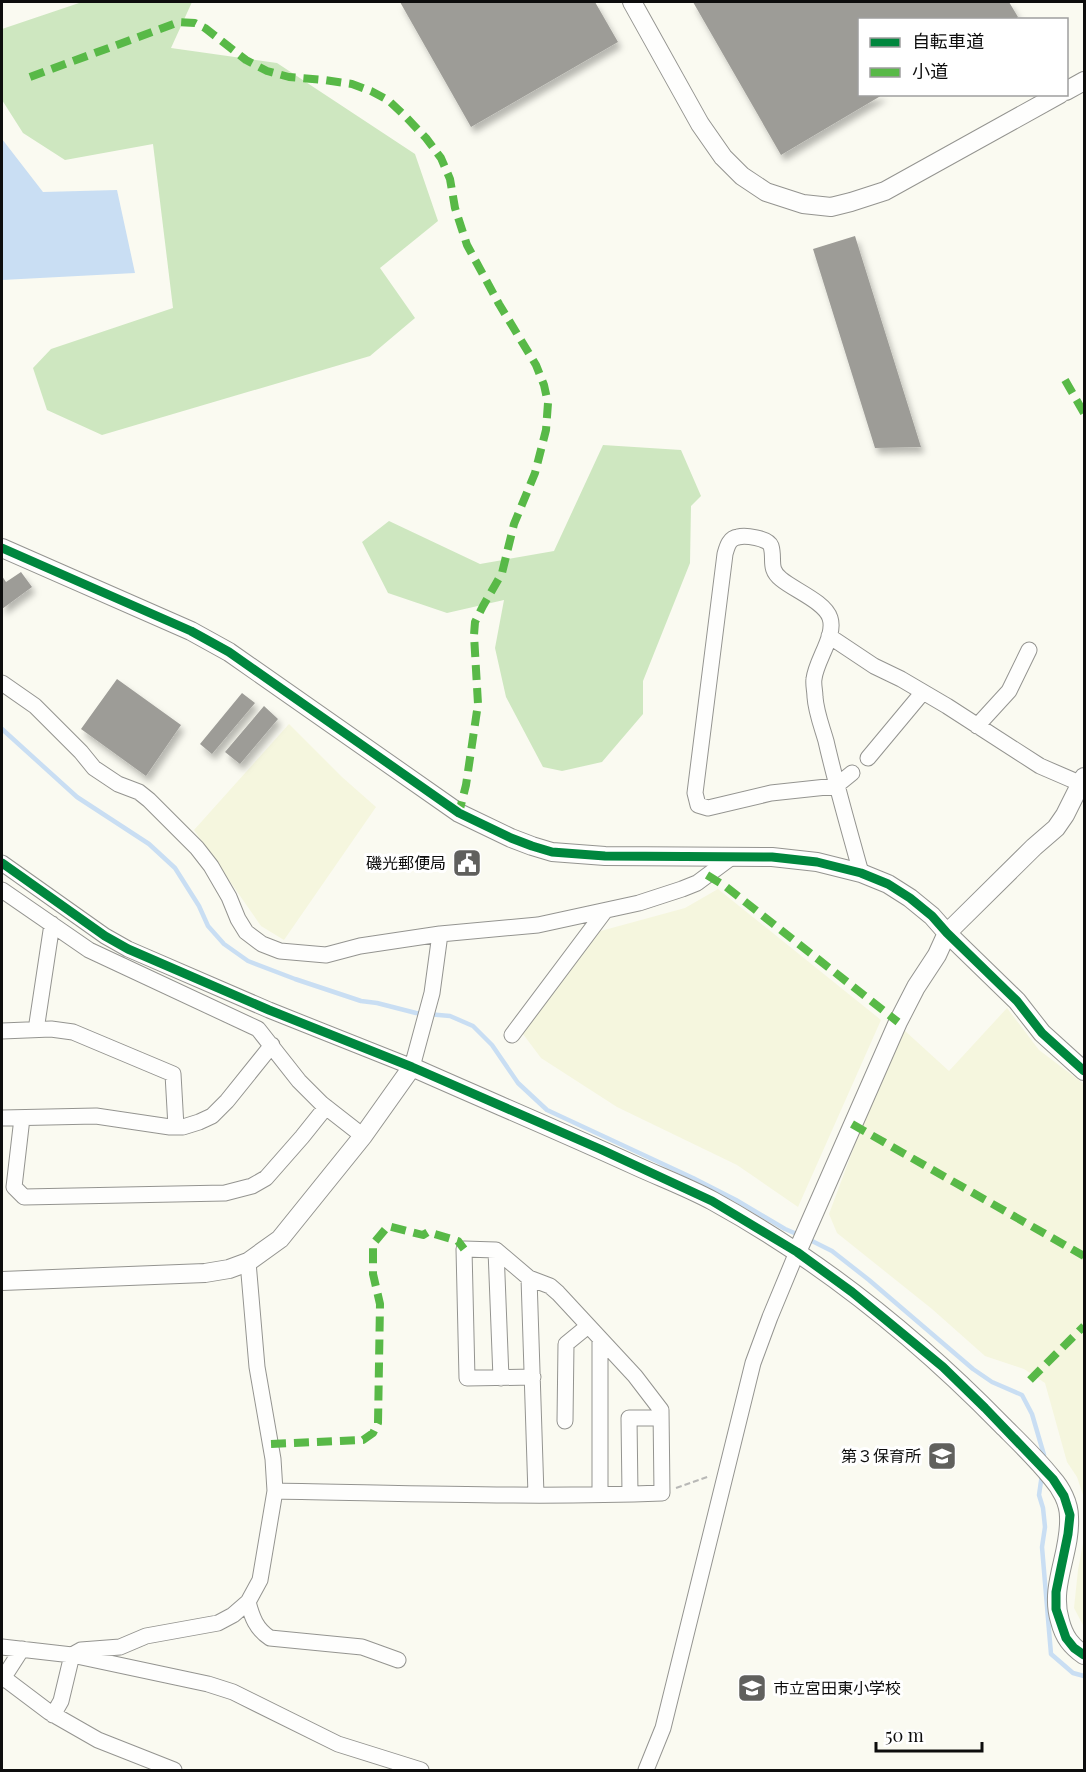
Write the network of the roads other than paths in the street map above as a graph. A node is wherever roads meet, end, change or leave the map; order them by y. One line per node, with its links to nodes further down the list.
1 (632, 2): 4 (street)
2 (1084, 81): 3 (street)
3 (1068, 90)
4 (1056, 96)
5 (2, 548): 15 (street)
6 (829, 636): 9 (street); 14 (street); 14 (street)
7 (1029, 650): 10 (street)
8 (2, 683): 22 (street)
9 (923, 692): 10 (street); 11 (street)
10 (977, 726): 13 (street)
11 (868, 758)
12 (852, 773): 14 (street)
13 (1084, 782): 21 (street)
14 (836, 786): 17 (street)
15 (732, 857): 17 (street); 19 (street)
16 (2, 863): 27 (street)
17 (861, 873): 21 (street)
18 (2, 894): 20 (street)
19 (605, 911): 22 (street); 25 (street)
20 (52, 924): 23 (street); 26 (street)
21 (947, 933): 28 (street); 34 (street)
22 (440, 934): 27 (street)
23 (36, 1030): 24 (street); 32 (street)
24 (2, 1031)
25 (512, 1035)
26 (272, 1045): 29 (street); 32 (street)
27 (412, 1067): 33 (street); 34 (street)
28 (1084, 1071)
29 (326, 1107): 31 (street); 33 (street)
30 (2, 1118): 31 (street)
31 (22, 1118): 32 (street)
32 (176, 1127)
33 (363, 1136): 36 (street)
34 (800, 1243): 53 (street); 59 (street)
35 (496, 1250): 37 (street); 42 (street); 42 (street)
36 (248, 1262): 38 (street); 45 (street)
37 (529, 1278): 39 (street); 41 (street)
38 (2, 1281)
39 (588, 1326): 40 (street); 44 (street)
40 (600, 1340): 43 (street); 48 (street)
41 (533, 1377): 42 (street); 47 (street)
42 (501, 1378)
43 (661, 1418): 46 (street); 46 (street)
44 (565, 1421)
45 (275, 1491): 47 (street); 49 (street)
46 (630, 1494): 48 (street)
47 (536, 1495): 48 (street)
48 (600, 1495)
49 (248, 1602): 52 (street); 54 (street)
50 (2, 1647): 51 (street)
51 (22, 1649): 52 (street); 55 (street)
52 (72, 1655): 56 (street); 58 (street)
53 (1084, 1655)
54 (398, 1660)
55 (2, 1679): 56 (street)
56 (54, 1715): 57 (street)
57 (174, 1770)
58 (421, 1770)
59 (646, 1770)

